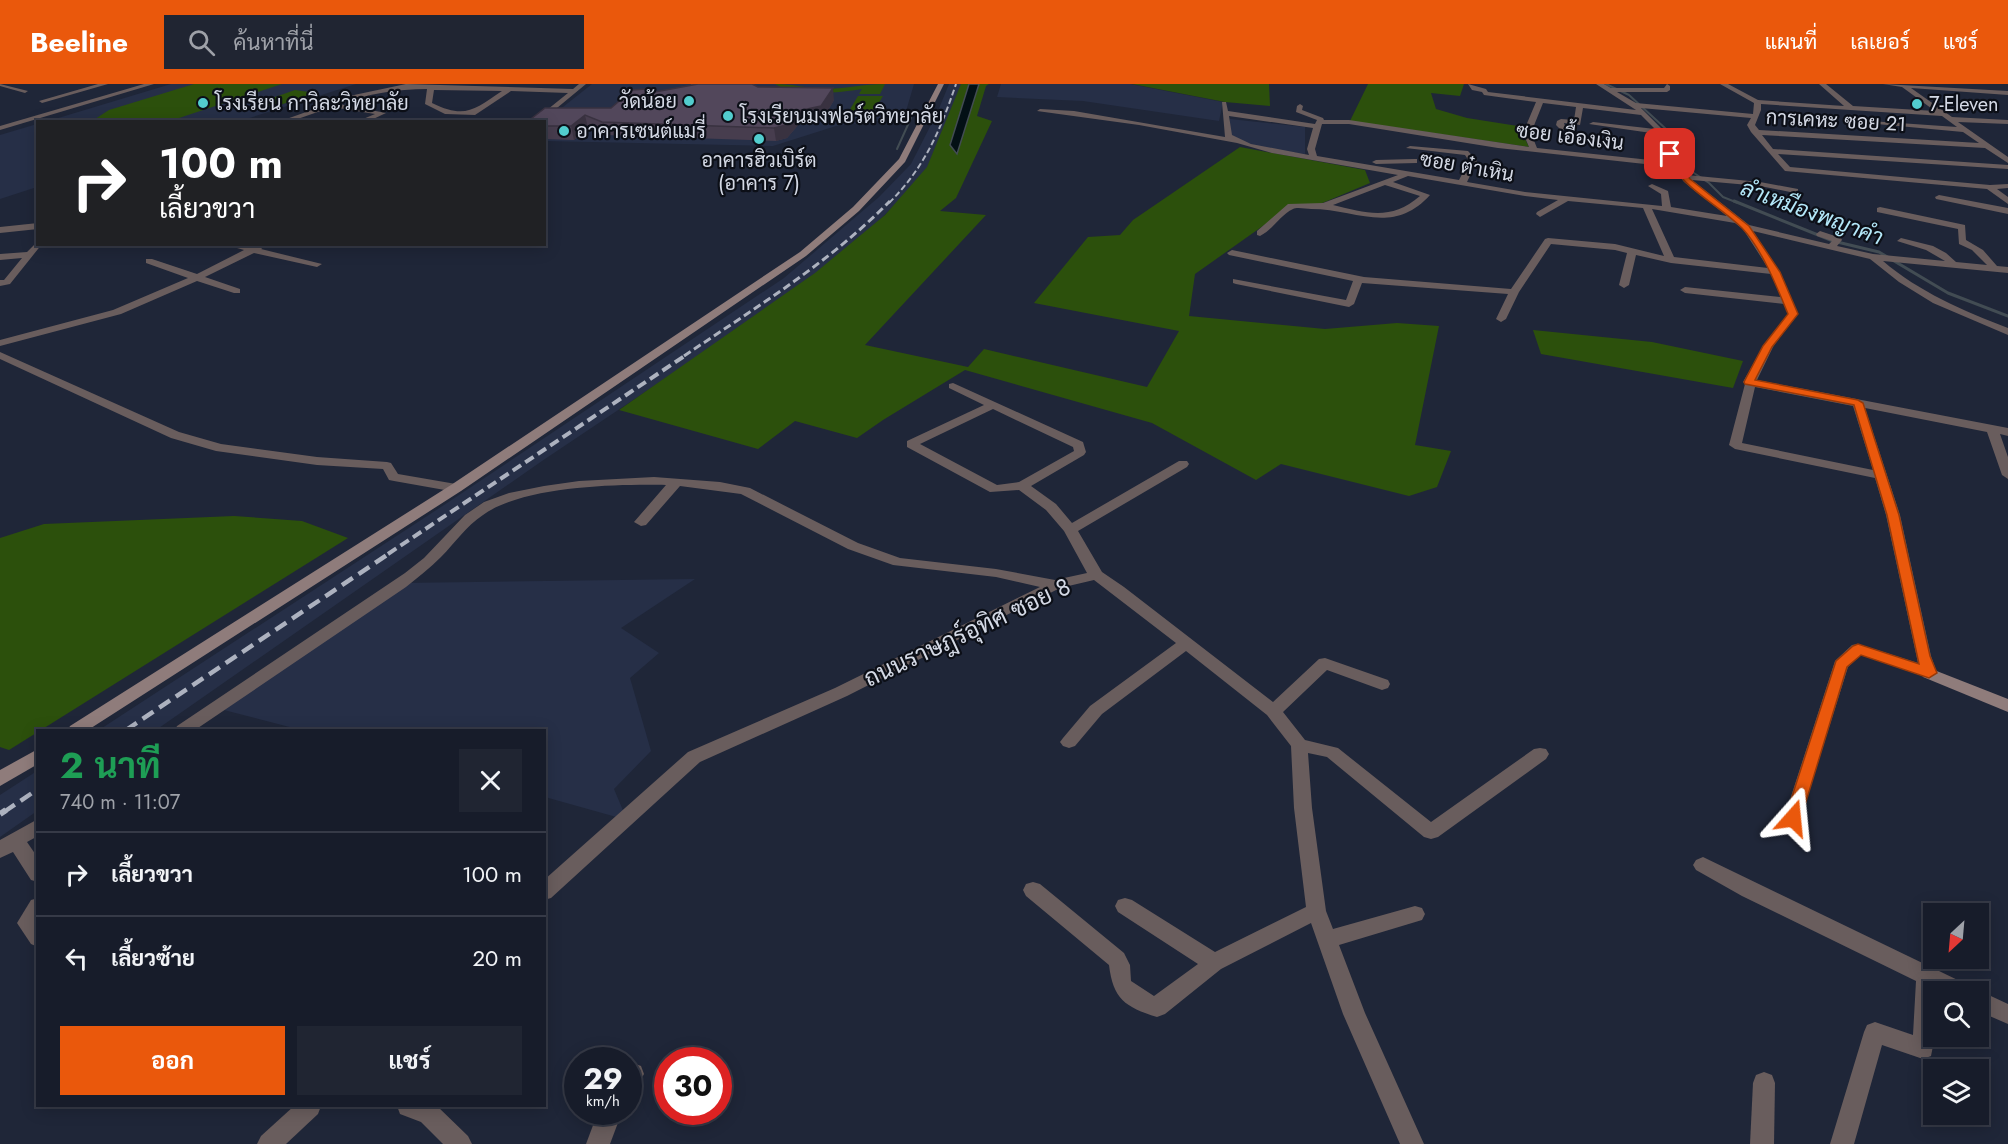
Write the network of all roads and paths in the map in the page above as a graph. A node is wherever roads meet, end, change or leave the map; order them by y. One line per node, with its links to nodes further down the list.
1 (0, 84): 18 (street)
2 (105, 84): 22 (street)
3 (151, 84): 42 (street)
4 (583, 84): 19 (street)
5 (941, 84): 127 (main road)
6 (1471, 84): 21 (street)
7 (1599, 84): 17 (street)
8 (1723, 84): 24 (street)
9 (1822, 84): 30 (street)
10 (1887, 84): 11 (street)
11 (1902, 85): 20 (street); 34 (street)
12 (408, 86): 14 (street); 26 (street)
13 (1667, 86): 17 (street)
14 (431, 87): 15 (street); 15 (street)
15 (510, 89): 19 (street)
16 (1520, 90): 21 (street)
17 (1615, 90): 29 (street)
18 (26, 91)
19 (574, 91): 38 (street)
20 (2008, 93)
21 (1523, 99): 23 (street)
22 (42, 101)
23 (1540, 101): 28 (street); 52 (street)
24 (1757, 102): 30 (street); 33 (street)
25 (1224, 103): 32 (street)
26 (327, 104): 36 (street); 37 (street)
27 (1300, 106): 35 (street)
28 (1580, 106): 29 (street); 43 (street)
29 (1640, 107): 33 (street); 45 (street)
30 (1851, 108): 34 (street); 40 (street)
31 (1040, 111): 49 (street, ซอย ต๋าเหิน)
32 (1225, 113): 35 (street, ซอย เอื้องเงิน); 49 (street)
33 (1754, 116): 46 (street)
34 (1946, 116): 39 (street); 44 (street)
35 (1319, 119): 52 (street, ซอย เอื้องเงิน); 54 (street)
36 (286, 120)
37 (364, 120)
38 (538, 120)
39 (2008, 122)
40 (1869, 123): 44 (street); 48 (street)
41 (1593, 124): 45 (street)
42 (0, 128)
43 (1562, 129)
44 (1965, 130): 50 (street)
45 (1661, 132): 58 (street)
46 (1755, 132): 47 (street, การเคหะ ซอย 21); 53 (street)
47 (1862, 139): 48 (street, การเคหะ ซอย 21); 55 (street)
48 (1890, 140): 50 (street, การเคหะ ซอย 21)
49 (1236, 141): 54 (street, ซอย ต๋าเหิน)
50 (1988, 146): 57 (street)
51 (1410, 148): 65 (street)
52 (1534, 149): 58 (street, ซอย เอื้องเงิน)
53 (1771, 151): 55 (street); 63 (street)
54 (1314, 158): 59 (street, ซอย ต๋าเหิน)
55 (1889, 159): 60 (street); 63 (street)
56 (1414, 161): 59 (street)
57 (2008, 161)
58 (1674, 165): 62 (street)
59 (1370, 167): 61 (street, ซอย ต๋าเหิน)
60 (2008, 167)
61 (1408, 174): 64 (street); 65 (street, ซอย ต๋าเหิน)
62 (1687, 177): 69 (street); 79 (street)
63 (1914, 180): 68 (street)
64 (1383, 182): 73 (street); 73 (street)
65 (1462, 183): 71 (street, ซอย ต๋าเหิน)
66 (1652, 186): 75 (street)
67 (2008, 186): 68 (street)
68 (1991, 187): 72 (street)
69 (1795, 191)
70 (1939, 197): 77 (street)
71 (1568, 198): 74 (street, ซอย ต๋าเหิน); 78 (street)
72 (2008, 201)
73 (1324, 206): 83 (street)
74 (1646, 206): 75 (street, ซอย ต๋าเหิน); 95 (street)
75 (1667, 209): 79 (street, ซอย ต๋าเหิน)
76 (1880, 210): 100 (street)
77 (2008, 211)
78 (1540, 214)
79 (1736, 221): 82 (street)
80 (36, 226): 81 (street)
81 (0, 230)
82 (1749, 232): 86 (street); 102 (street)
83 (1260, 233)
84 (1820, 234): 86 (street)
85 (1900, 240): 99 (street)
86 (1834, 244): 97 (street)
87 (36, 246): 93 (street)
88 (236, 246): 90 (street)
89 (260, 246): 90 (street)
90 (253, 250): 98 (street); 103 (street)
91 (1632, 252): 95 (street); 107 (street); 110 (street)
92 (1232, 253): 104 (street)
93 (30, 254): 94 (street); 106 (street)
94 (0, 258)
95 (1671, 260): 102 (street)
96 (149, 261): 103 (street)
97 (1885, 263): 99 (street); 113 (street)
98 (317, 264)
99 (1953, 265): 100 (street)
100 (1993, 268): 101 (street)
101 (2008, 270)
102 (1775, 272): 111 (street)
103 (198, 277): 109 (street); 114 (street)
104 (1359, 279): 105 (street); 110 (street)
105 (1236, 281)
106 (0, 283)
107 (1624, 285)
108 (1685, 290): 111 (street)
109 (237, 291)
110 (1514, 292): 112 (street)
111 (1788, 301): 116 (street)
112 (1501, 319)
113 (2008, 333)
114 (0, 343)
115 (0, 355): 127 (street)
116 (1749, 382): 118 (street); 124 (street)
117 (953, 386): 119 (street)
118 (1858, 403): 120 (street); 124 (street)
119 (993, 405): 126 (street); 126 (street)
120 (1992, 429): 121 (street); 123 (street)
121 (2008, 432)
122 (1183, 464): 129 (street)
123 (2008, 475)
124 (1882, 476): 133 (street)
125 (676, 482): 128 (street); 131 (street); 138 (street)
126 (1023, 486): 129 (street)
127 (456, 488): 137 (main road)
128 (641, 522)
129 (1070, 530): 130 (street)
130 (1096, 575): 131 (street, ถนนราษฎร์อุทิศ ซอย 8); 132 (street, ถนนราษฎร์อุทิศ ซอย 8)
131 (1055, 585): 149 (street, ถนนราษฎร์อุทิศ ซอย 8)
132 (1186, 643): 136 (street, ถนนราษฎร์อุทิศ ซอย 8); 139 (street)
133 (1929, 673): 135 (main road); 144 (street)
134 (1382, 684): 136 (street)
135 (2008, 706)
136 (1273, 711): 140 (street, ถนนราษฎร์อุทิศ ซอย 8)
137 (78, 729)
138 (184, 729)
139 (1069, 742)
140 (1299, 745): 141 (street); 153 (street)
141 (1540, 754)
142 (36, 756): 143 (main road)
143 (0, 779)
144 (1793, 818)
145 (36, 827): 146 (street)
146 (8, 845): 148 (street)
147 (1703, 865): 158 (street)
148 (36, 872)
149 (546, 889)
150 (1032, 890): 157 (street)
151 (1125, 906): 157 (street)
152 (36, 909): 155 (street)
153 (1316, 911): 156 (street); 157 (street)
154 (1415, 914): 156 (street)
155 (36, 935)
156 (1327, 940): 169 (street)
157 (1214, 963)
158 (1927, 975): 159 (street); 171 (street)
159 (1939, 981)
160 (1989, 1005): 161 (street)
161 (2008, 1014)
162 (1764, 1083): 170 (street)
163 (309, 1107): 166 (street)
164 (411, 1107): 167 (street)
165 (605, 1125): 168 (street)
166 (269, 1144)
167 (460, 1144)
168 (598, 1144)
169 (1412, 1144)
170 (1762, 1144)
171 (1842, 1144)

